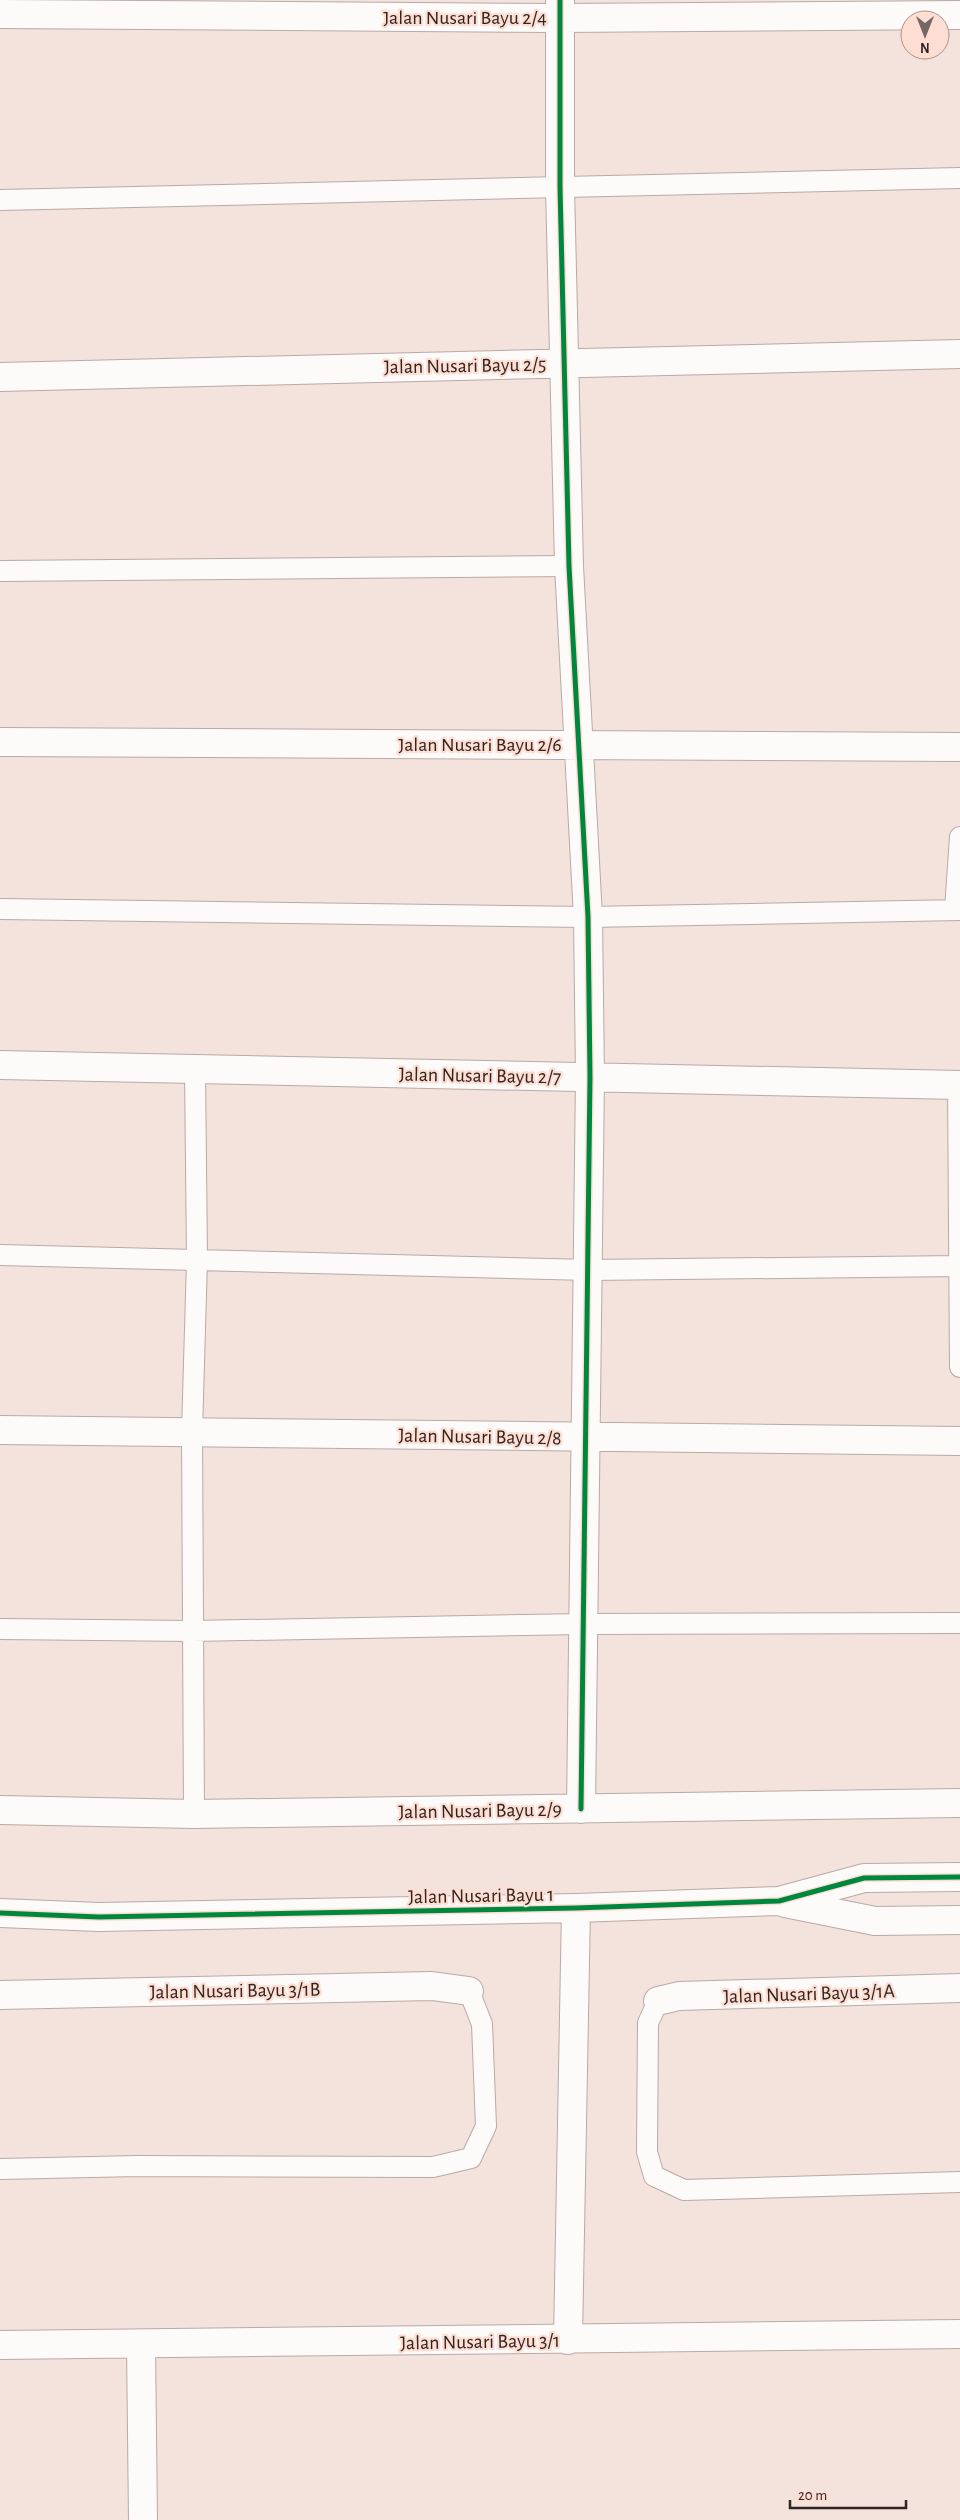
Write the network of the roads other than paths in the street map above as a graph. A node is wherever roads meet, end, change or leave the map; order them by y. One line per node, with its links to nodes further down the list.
1 (560, 9): 2 (street, Jalan Nusari Bayu 2/4); 3 (street, Jalan Nusari Bayu 2/4); 5 (street)
2 (0, 14)
3 (960, 15)
4 (960, 178): 5 (lane)
5 (560, 187): 6 (lane); 8 (street)
6 (0, 200)
7 (960, 354): 8 (street, Jalan Nusari Bayu 2/5)
8 (564, 363): 9 (street, Jalan Nusari Bayu 2/5); 10 (street)
9 (0, 377)
10 (569, 566): 11 (lane); 13 (street)
11 (0, 571)
12 (0, 742): 13 (street, Jalan Nusari Bayu 2/6)
13 (578, 745): 14 (street, Jalan Nusari Bayu 2/6); 18 (street)
14 (960, 747)
15 (960, 837): 17 (lane)
16 (0, 909): 18 (lane)
17 (957, 910): 18 (lane)
18 (588, 917): 21 (street)
19 (0, 1065): 20 (street, Jalan Nusari Bayu 2/7)
20 (196, 1069): 21 (street, Jalan Nusari Bayu 2/7); 24 (lane)
21 (590, 1077): 22 (street, Jalan Nusari Bayu 2/7); 26 (street)
22 (959, 1084): 25 (lane)
23 (0, 1255): 24 (lane)
24 (197, 1260): 26 (lane); 29 (lane)
25 (959, 1266): 26 (lane); 27 (lane)
26 (588, 1270): 30 (street)
27 (960, 1367)
28 (0, 1430): 29 (street, Jalan Nusari Bayu 2/8)
29 (192, 1432): 30 (street, Jalan Nusari Bayu 2/8); 35 (lane)
30 (587, 1437): 31 (street, Jalan Nusari Bayu 2/8); 33 (street)
31 (960, 1441)
32 (960, 1623): 33 (lane)
33 (584, 1624): 35 (lane); 37 (street)
34 (0, 1629): 35 (lane)
35 (192, 1631): 39 (lane)
36 (960, 1803): 37 (street, Jalan Nusari Bayu 2/9)
37 (581, 1809): 39 (street, Jalan Nusari Bayu 2/9)
38 (0, 1810): 39 (street, Jalan Nusari Bayu 2/9)
39 (194, 1814)
40 (960, 1877): 41 (street, Jalan Nusari Bayu 1)
41 (779, 1901): 42 (street, Jalan Nusari Bayu 1); 44 (street, Jalan Nusari Bayu 1)
42 (576, 1908): 43 (street, Jalan Nusari Bayu 1); 52 (street)
43 (0, 1913)
44 (960, 1920)
45 (960, 1988): 48 (street, Jalan Nusari Bayu 3/1A)
46 (469, 1991): 47 (street, Jalan Nusari Bayu 3/1B); 49 (lane)
47 (0, 1995)
48 (658, 2001): 50 (lane)
49 (0, 2169)
50 (960, 2182)
51 (960, 2334): 52 (street, Jalan Nusari Bayu 3/1)
52 (568, 2340): 53 (street, Jalan Nusari Bayu 3/1)
53 (141, 2344): 54 (street, Jalan Nusari Bayu 3/1); 55 (street)
54 (0, 2346)
55 (142, 2520)

